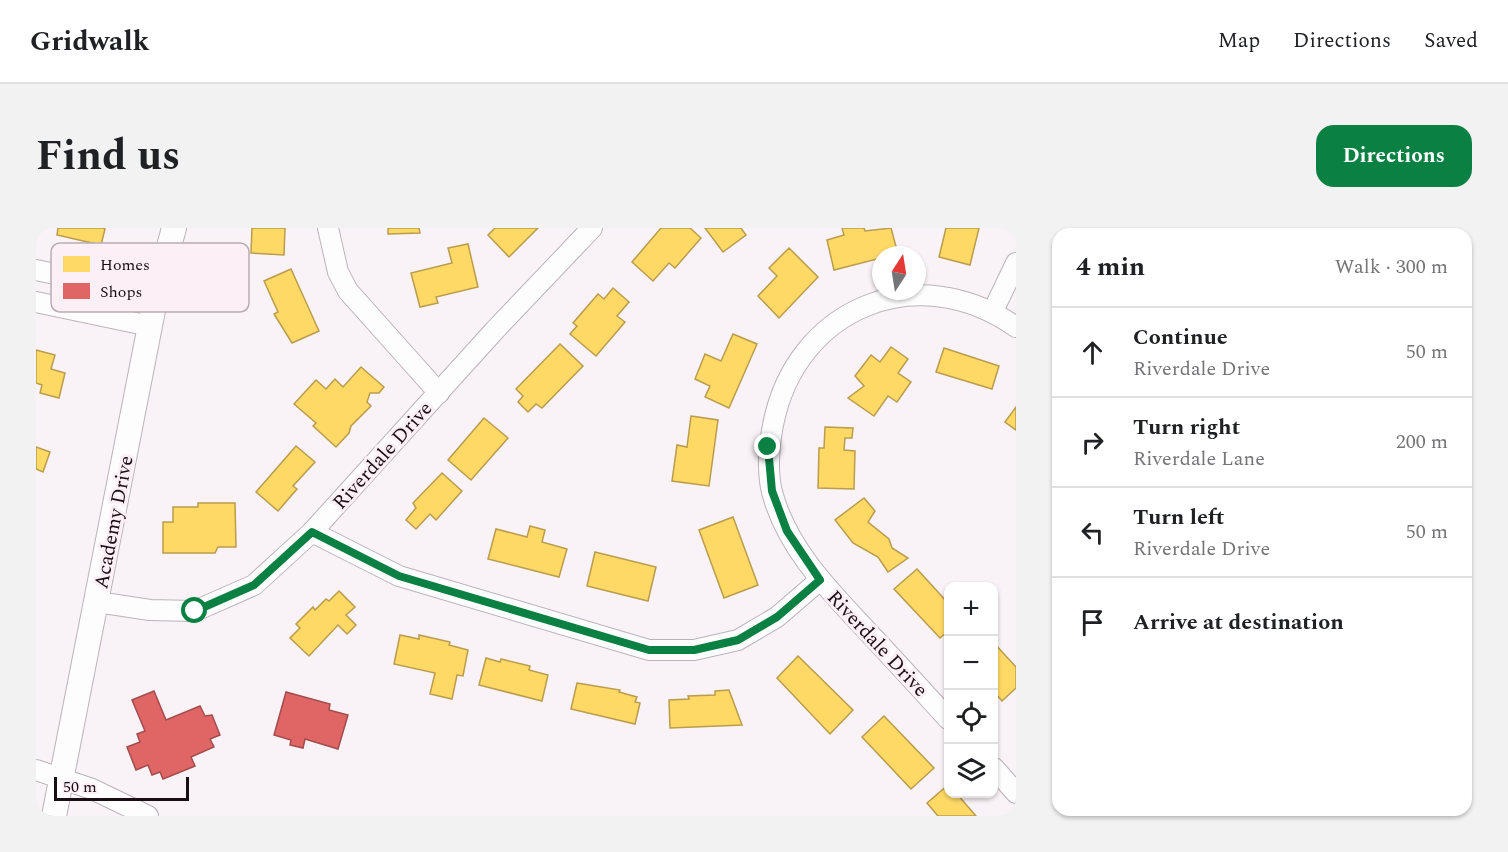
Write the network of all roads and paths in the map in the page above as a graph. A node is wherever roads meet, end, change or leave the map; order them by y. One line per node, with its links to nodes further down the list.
1 (174, 228): 4 (street, Academy Drive)
2 (328, 228): 15 (street)
3 (592, 228): 15 (street, Riverdale Drive)
4 (170, 243)
5 (1016, 263): 10 (street)
6 (36, 270): 7 (street)
7 (51, 273)
8 (36, 302): 9 (street)
9 (51, 305)
10 (993, 311): 14 (street, Riverdale Drive); 17 (street, Riverdale Drive)
11 (84, 312): 13 (street)
12 (153, 312): 13 (street, Academy Drive)
13 (150, 326): 18 (street, Academy Drive)
14 (1016, 327)
15 (439, 393): 16 (street, Riverdale Drive)
16 (312, 532): 17 (street); 18 (street, Riverdale Drive)
17 (820, 580): 19 (street, Riverdale Drive)
18 (97, 602): 22 (street, Academy Drive)
19 (944, 715)
20 (36, 770): 22 (street)
21 (998, 773): 23 (street)
22 (63, 779): 24 (street, Academy Drive); 25 (street)
23 (1016, 793)
24 (54, 816)
25 (148, 816)

